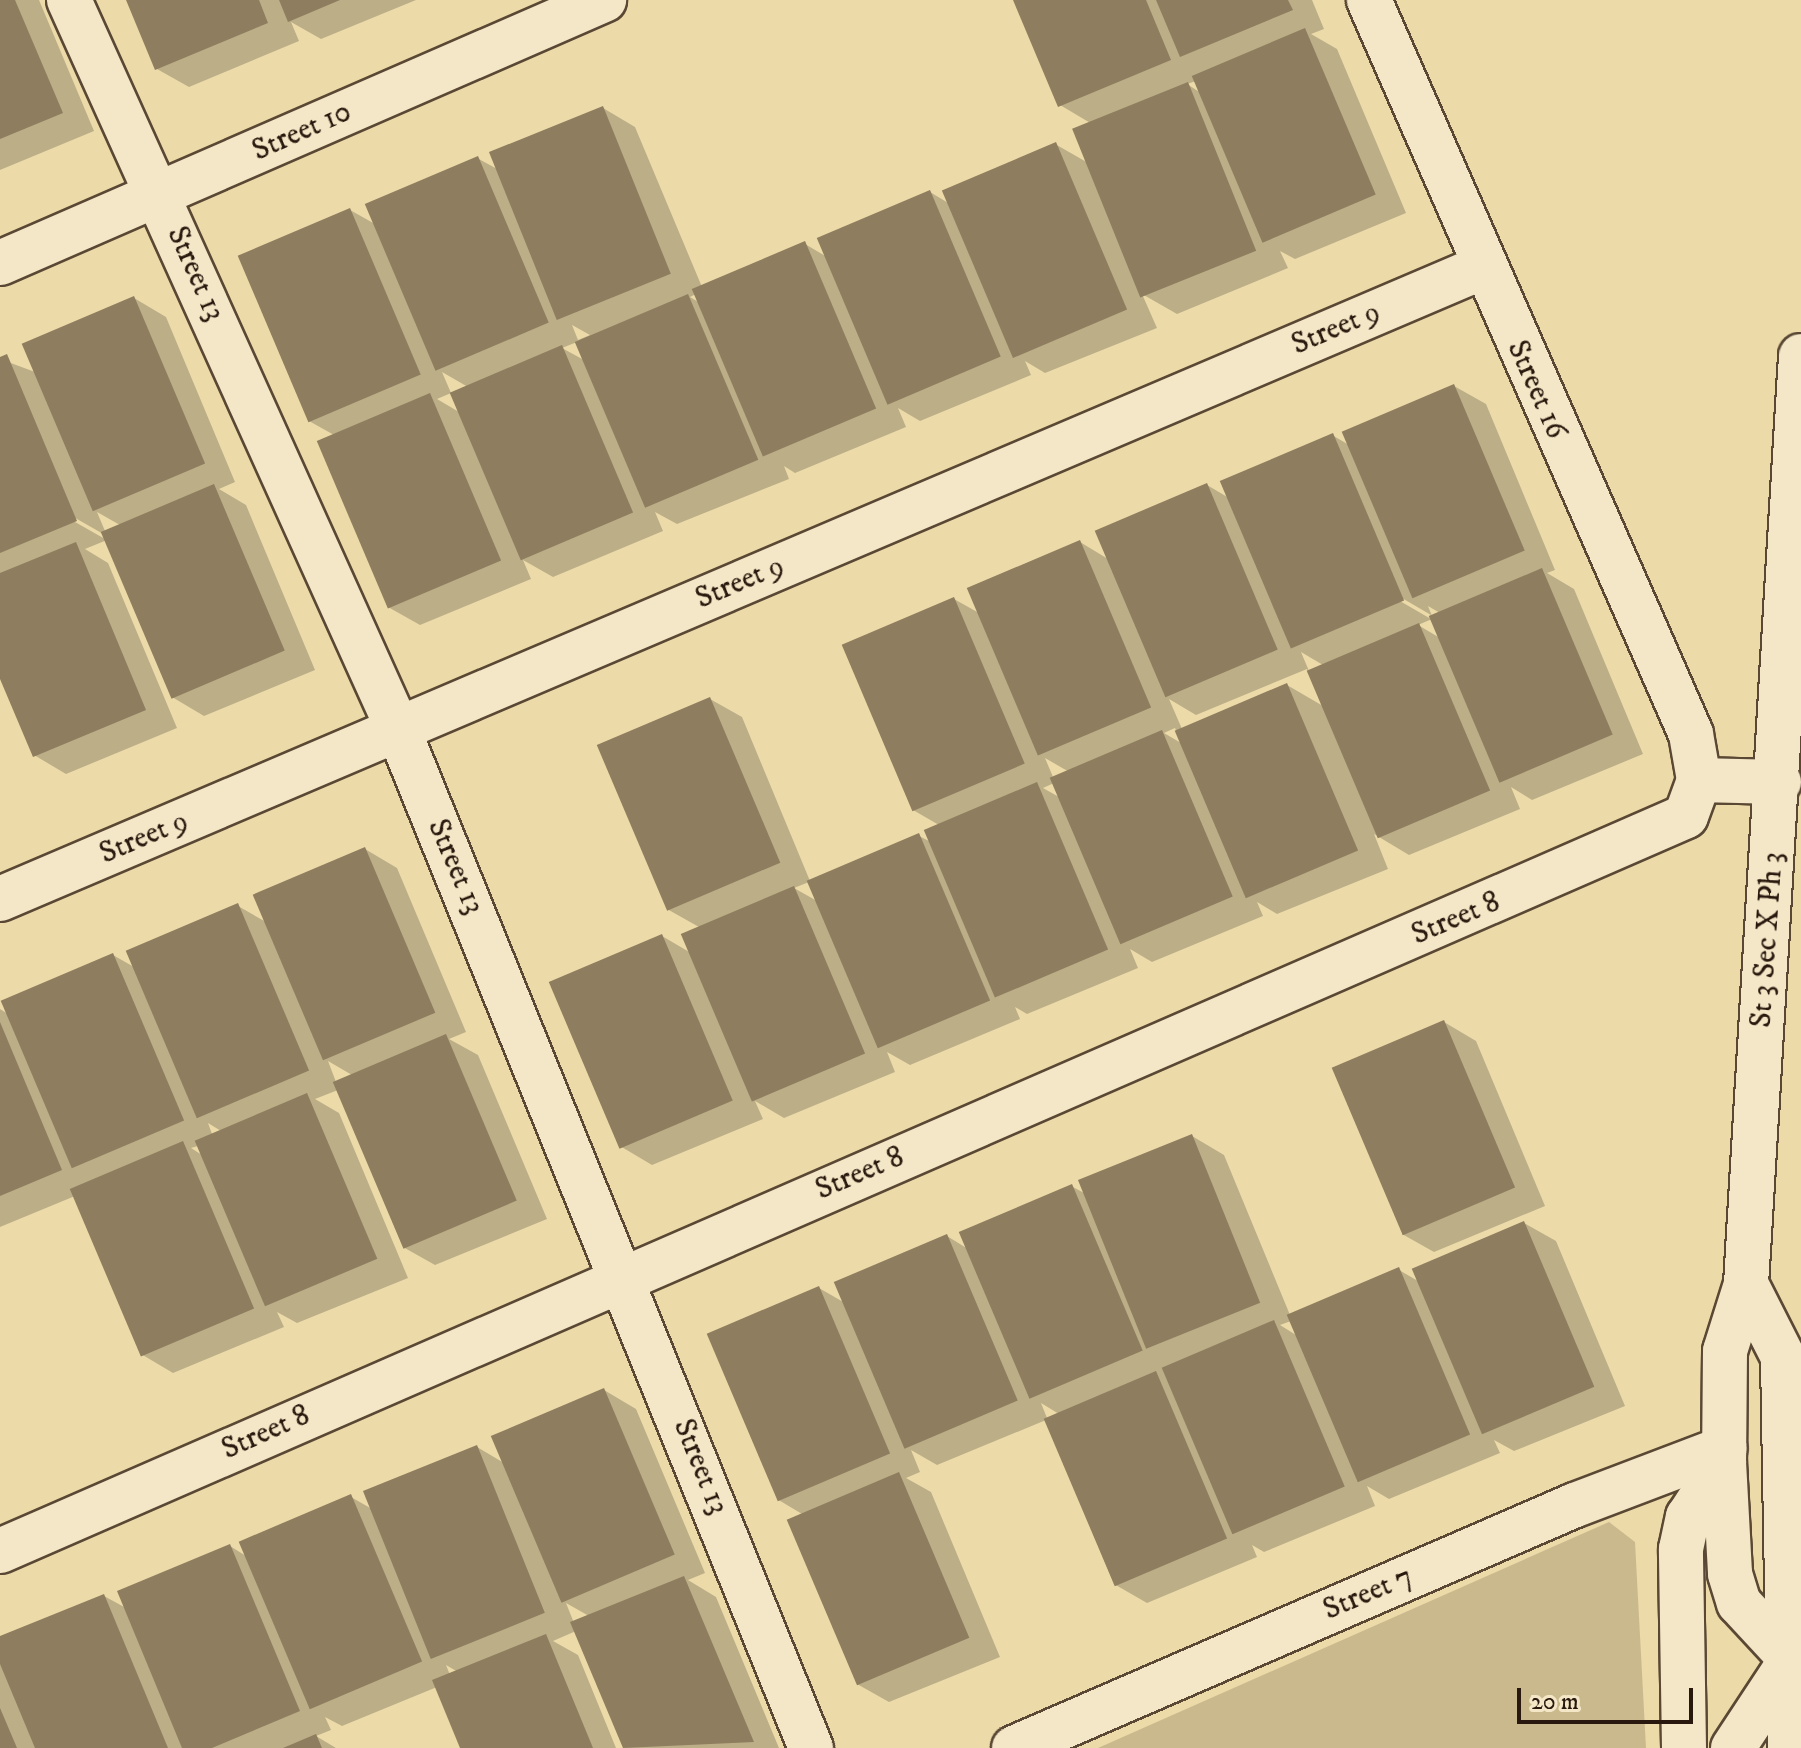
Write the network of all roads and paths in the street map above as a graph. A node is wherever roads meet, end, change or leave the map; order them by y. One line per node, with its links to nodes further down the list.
1 (69, 0): 4 (street, Street 13)
2 (604, 0): 4 (street, Street 10)
3 (1369, 0): 6 (street, Street 16)
4 (159, 194): 5 (street, Street 10); 8 (street, Street 13)
5 (0, 263)
6 (1481, 268): 8 (street, Street 9); 9 (street, Street 16)
7 (1801, 356): 10 (street, St 3 Sec X Ph 3)
8 (398, 729): 11 (street, Street 9); 12 (street, Street 13)
9 (1699, 780): 10 (street); 12 (street, Street 8)
10 (1779, 782): 13 (street, St 3 Sec X Ph 3)
11 (0, 899)
12 (624, 1275): 16 (street, Street 8); 18 (street, Street 13)
13 (1746, 1284): 14 (street); 15 (street, St 3 Sec X Ph 3)
14 (1792, 1376): 17 (street)
15 (1724, 1455): 17 (street, St 3 Sec X Ph 3); 19 (street, Street 7); 20 (street)
16 (0, 1551)
17 (1797, 1661): 21 (street); 22 (street)
18 (811, 1748)
19 (1014, 1748)
20 (1684, 1748)
21 (1733, 1748)
22 (1790, 1748)

